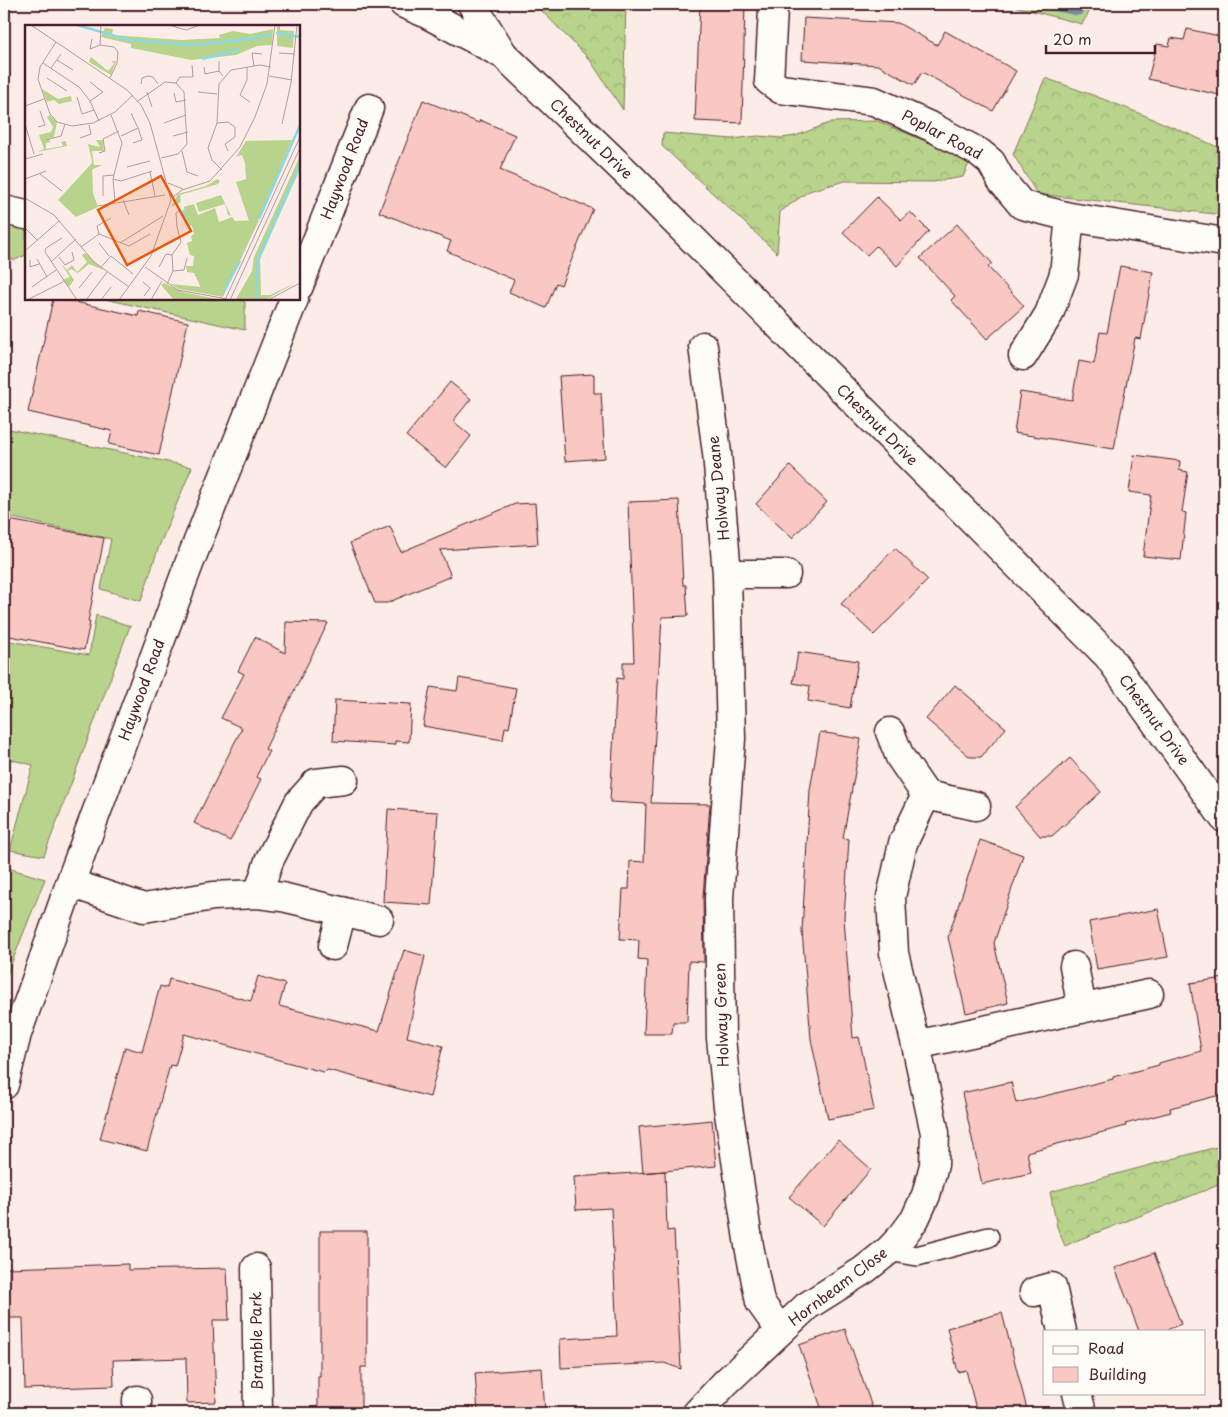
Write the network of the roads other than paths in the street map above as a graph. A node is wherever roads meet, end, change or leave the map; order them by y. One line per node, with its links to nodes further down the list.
1 (404, 4): 4 (street, Chestnut Drive)
2 (472, 4): 4 (street, Chestnut Drive)
3 (773, 10): 8 (street, Poplar Road)
4 (504, 55): 20 (street, Chestnut Drive)
5 (369, 108): 10 (street, Haywood Road)
6 (4, 210): 7 (street)
7 (25, 216)
8 (1070, 217): 9 (street, Poplar Road); 13 (street)
9 (1224, 242)
10 (300, 281)
11 (292, 300): 21 (street, Haywood Road)
12 (703, 346): 14 (street, Holway Deane)
13 (1023, 356)
14 (727, 574): 15 (street); 36 (street, Holway Green)
15 (786, 574)
16 (890, 732): 18 (street)
17 (344, 780): 22 (street)
18 (926, 795): 19 (street); 30 (street, Hornbeam Close)
19 (976, 806)
20 (1224, 818)
21 (70, 883): 22 (street); 29 (street, Haywood Road)
22 (258, 894): 23 (street)
23 (342, 910): 24 (street); 25 (street)
24 (379, 920)
25 (333, 946)
26 (1074, 966): 28 (street)
27 (1149, 994): 28 (street)
28 (1082, 1009): 30 (street)
29 (10, 1032): 31 (street, Haywood Road)
30 (916, 1045): 33 (street, Hornbeam Close)
31 (4, 1086)
32 (989, 1237): 33 (lane)
33 (888, 1251): 36 (street, Hornbeam Close)
34 (256, 1268): 39 (street, Bramble Park)
35 (1034, 1292): 37 (street)
36 (780, 1330): 40 (street)
37 (1062, 1330)
38 (1077, 1394): 41 (street)
39 (258, 1413)
40 (697, 1413)
41 (1082, 1413)

